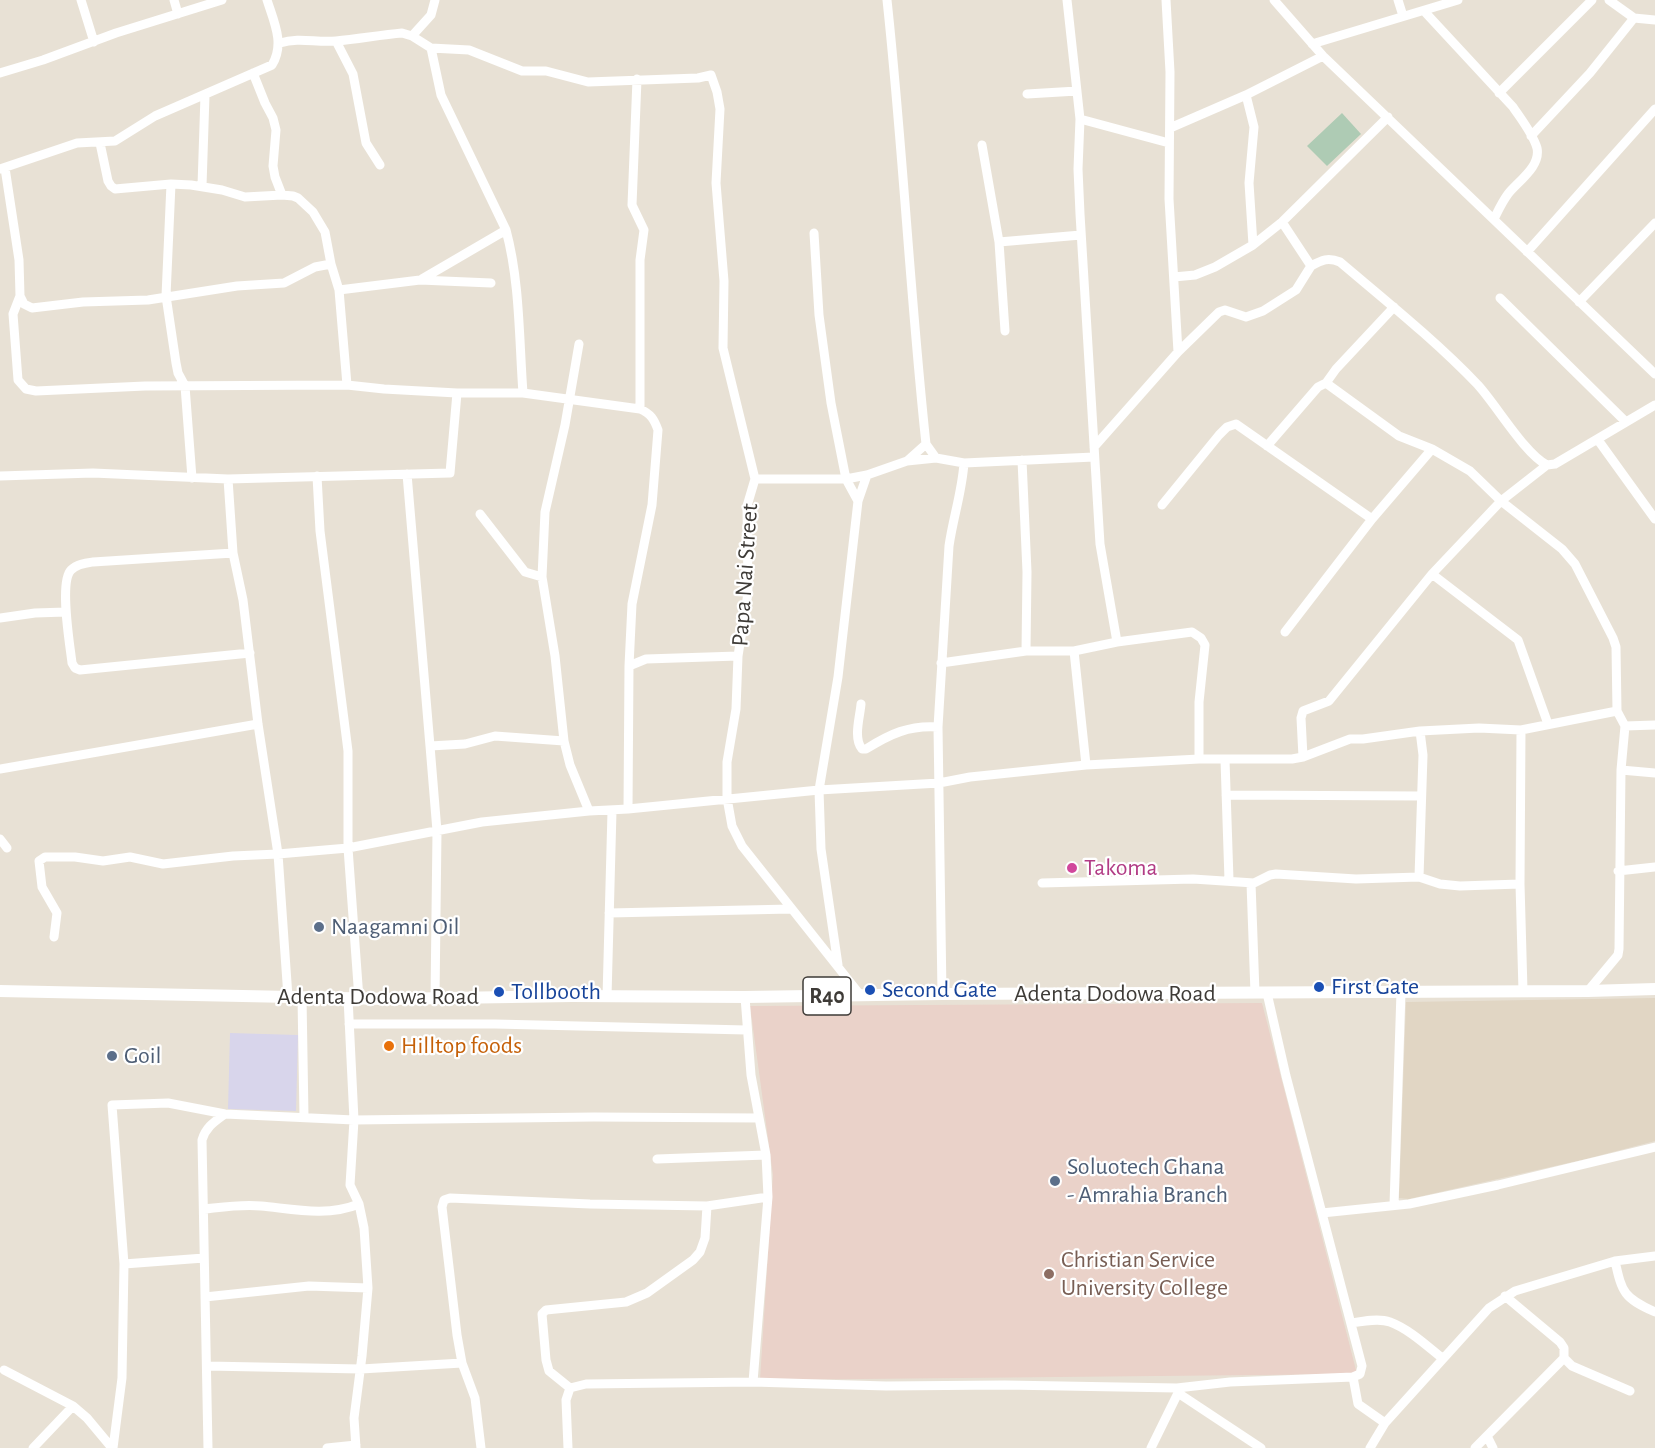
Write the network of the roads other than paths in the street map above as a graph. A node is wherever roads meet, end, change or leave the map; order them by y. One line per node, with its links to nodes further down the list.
1 (81, 0): 21 (street)
2 (174, 0): 15 (street)
3 (222, 0): 15 (street)
4 (267, 0): 22 (street)
5 (435, 0): 19 (street)
6 (887, 0): 81 (street)
7 (1066, 0): 29 (street)
8 (1166, 0): 37 (street)
9 (1274, 0): 23 (street)
10 (1398, 0): 16 (street)
11 (1458, 0): 14 (street)
12 (1592, 0): 30 (street)
13 (1609, 0): 17 (street)
14 (1424, 11): 16 (street); 30 (street)
15 (178, 14): 21 (street)
16 (1403, 16): 23 (street)
17 (1634, 18): 18 (street); 38 (street)
18 (1655, 20)
19 (412, 36): 20 (street); 24 (street)
20 (336, 41): 22 (street); 42 (street)
21 (94, 42): 26 (street)
22 (280, 43): 27 (street)
23 (1312, 44): 25 (street)
24 (431, 48): 28 (street); 50 (street)
25 (1323, 56): 33 (street); 35 (street)
26 (0, 73)
27 (253, 73): 32 (street); 46 (street)
28 (637, 79): 78 (street); 96 (street, Papa Nai Street)
29 (1077, 91): 31 (street); 36 (street)
30 (1499, 93): 38 (street)
31 (1027, 94)
32 (205, 95): 39 (street); 45 (street)
33 (1246, 95): 37 (street); 54 (street)
34 (1655, 109): 55 (street)
35 (1388, 117): 47 (street); 48 (street)
36 (1080, 119): 40 (street); 52 (street)
37 (1170, 128): 40 (street)
38 (1531, 136): 47 (street)
39 (100, 143): 43 (street); 44 (street)
40 (1169, 143): 58 (street)
41 (982, 145): 53 (street)
42 (380, 165)
43 (2, 169): 62 (street)
44 (171, 184): 45 (street); 63 (street)
45 (202, 186): 46 (street)
46 (282, 195): 56 (street)
47 (1494, 219): 55 (street)
48 (1282, 222): 54 (street); 57 (street)
49 (1655, 223): 65 (street)
50 (506, 230): 59 (street); 75 (street)
51 (814, 233): 97 (street)
52 (1081, 235): 53 (street); 84 (street)
53 (999, 242): 67 (street)
54 (1253, 245): 58 (street)
55 (1527, 252): 65 (street)
56 (331, 264): 61 (street); 63 (street)
57 (1311, 266): 66 (street); 69 (street)
58 (1173, 277): 69 (street)
59 (420, 280): 60 (street); 61 (street)
60 (491, 283)
61 (339, 290): 72 (street)
62 (20, 296): 63 (street); 73 (street)
63 (166, 296): 73 (street)
64 (1500, 298): 79 (street)
65 (1579, 302): 70 (street)
66 (1394, 307): 71 (street); 89 (street)
67 (1005, 331)
68 (579, 344): 76 (street)
69 (1178, 352): 84 (street)
70 (1655, 375)
71 (1326, 383): 82 (street); 83 (street)
72 (348, 385): 73 (street); 74 (street)
73 (185, 386): 94 (street)
74 (457, 393): 75 (street); 90 (street)
75 (523, 393): 76 (street)
76 (568, 399): 78 (street); 106 (street)
77 (1655, 405): 79 (street)
78 (640, 409): 111 (street)
79 (1626, 423): 80 (street)
80 (1598, 440): 89 (street); 103 (street)
81 (926, 444): 85 (street); 87 (street)
82 (1267, 446): 100 (street); 102 (street)
83 (1432, 448): 99 (street); 102 (street)
84 (1094, 452): 86 (street); 110 (street)
85 (936, 458): 87 (street); 88 (street)
86 (1022, 460): 88 (street); 112 (street)
87 (908, 461): 91 (street)
88 (964, 463): 117 (street)
89 (1547, 465): 99 (street)
90 (407, 474): 92 (street); 129 (street)
91 (867, 475): 97 (street); 98 (street)
92 (317, 476): 95 (street); 148 (street)
93 (0, 477): 94 (street)
94 (192, 478): 95 (street)
95 (228, 479): 104 (street)
96 (755, 479): 97 (street); 115 (street, Papa Nai Street)
97 (846, 479): 98 (street)
98 (858, 501): 138 (street)
99 (1501, 501): 105 (street); 120 (street)
100 (1162, 505)
101 (480, 514): 106 (street)
102 (1372, 519): 109 (street)
103 (1655, 519)
104 (233, 553): 107 (street); 114 (street)
105 (1432, 574): 122 (street); 130 (street)
106 (542, 577): 128 (street)
107 (66, 612): 108 (street); 114 (street)
108 (0, 618)
109 (1286, 632)
110 (1117, 642): 113 (street); 131 (street)
111 (630, 649): 116 (street); 118 (street)
112 (1026, 651): 113 (street); 117 (street)
113 (1074, 651): 133 (street)
114 (250, 653): 121 (street)
115 (738, 656): 116 (street); 141 (street, Papa Nai Street)
116 (646, 659): 118 (street)
117 (941, 663): 125 (street)
118 (629, 666): 142 (street)
119 (861, 704): 125 (street)
120 (1617, 711): 122 (street); 124 (street)
121 (258, 724): 134 (street); 149 (street)
122 (1548, 724): 126 (street)
123 (1655, 725): 124 (street)
124 (1625, 726): 135 (street)
125 (938, 727): 137 (street)
126 (1521, 730): 127 (street); 156 (street)
127 (1420, 731): 130 (street); 140 (street)
128 (564, 741): 129 (street); 143 (street)
129 (430, 746): 145 (street)
130 (1303, 757): 132 (street)
131 (1199, 759): 132 (street); 133 (street)
132 (1225, 760): 139 (street)
133 (1086, 765): 137 (street)
134 (0, 770)
135 (1621, 770): 136 (street); 151 (street)
136 (1655, 773)
137 (939, 783): 138 (street); 167 (street)
138 (819, 790): 141 (street); 160 (street)
139 (1226, 795): 140 (street); 153 (street)
140 (1421, 796): 152 (street)
141 (727, 798): 142 (street); 157 (street, Papa Nai Street)
142 (628, 809): 144 (street)
143 (589, 811): 144 (street); 145 (street)
144 (612, 811): 158 (street)
145 (437, 831): 148 (street); 174 (street)
146 (0, 839): 147 (street)
147 (7, 848)
148 (348, 848): 149 (street); 173 (street)
149 (278, 855): 159 (street); 169 (street)
150 (1655, 867): 151 (street)
151 (1618, 871): 164 (street)
152 (1419, 877): 155 (street); 156 (street)
153 (1229, 880): 154 (street); 155 (street)
154 (1042, 883)
155 (1251, 883): 166 (street)
156 (1520, 884): 163 (street)
157 (791, 909): 158 (street); 160 (street, Papa Nai Street)
158 (609, 913): 171 (street)
159 (54, 937)
160 (838, 967): 168 (street, Papa Nai Street)
161 (1655, 989): 164 (main road, Adenta Dodowa Road / R40)
162 (0, 991): 169 (main road, Adenta Dodowa Road / R40)
163 (1523, 991): 164 (main road, Adenta Dodowa Road / R40); 165 (main road, Adenta Dodowa Road / R40)
164 (1588, 991)
165 (1401, 992): 166 (main road, Adenta Dodowa Road / R40); 186 (street)
166 (1261, 993): 167 (main road, Adenta Dodowa Road / R40); 189 (street)
167 (942, 994): 168 (main road, Adenta Dodowa Road / R40)
168 (861, 996): 172 (main road, Adenta Dodowa Road / R40)
169 (288, 997): 170 (main road, Adenta Dodowa Road / R40)
170 (302, 997): 173 (main road, Adenta Dodowa Road / R40); 178 (street)
171 (607, 997): 172 (main road, Adenta Dodowa Road / R40); 174 (main road, Adenta Dodowa Road / R40)
172 (745, 997): 176 (street)
173 (353, 998): 174 (main road, Adenta Dodowa Road / R40); 175 (street)
174 (435, 998)
175 (349, 1024): 176 (street); 180 (street)
176 (746, 1030): 179 (street)
177 (225, 1114): 178 (street); 188 (street); 193 (street)
178 (304, 1117): 180 (street)
179 (759, 1118): 180 (street); 182 (street)
180 (354, 1120): 185 (street)
181 (1655, 1147): 186 (street)
182 (766, 1155): 183 (street); 184 (street)
183 (657, 1160)
184 (768, 1197): 187 (street); 206 (street)
185 (359, 1204): 188 (street); 194 (street)
186 (1394, 1205): 189 (street)
187 (707, 1206): 201 (street); 207 (street)
188 (204, 1209): 191 (street)
189 (1322, 1213): 198 (street)
190 (1655, 1256): 192 (street)
191 (204, 1258): 193 (street); 196 (street)
192 (1615, 1261): 195 (street); 197 (street)
193 (124, 1264): 215 (street)
194 (368, 1287): 196 (street); 203 (street)
195 (1505, 1296): 199 (street); 200 (street)
196 (205, 1297): 202 (street)
197 (1655, 1312)
198 (1352, 1323): 199 (street); 205 (street)
199 (1442, 1358): 211 (street)
200 (1563, 1358): 209 (street); 212 (street)
201 (462, 1363): 203 (street); 218 (street)
202 (207, 1366): 203 (street); 216 (street)
203 (361, 1369): 213 (street)
204 (4, 1370): 210 (street)
205 (1353, 1377): 208 (street); 211 (street)
206 (753, 1382): 207 (street); 208 (street)
207 (570, 1389): 219 (street)
208 (1177, 1390): 220 (street); 221 (street)
209 (1630, 1391)
210 (73, 1406): 214 (street); 215 (street)
211 (1385, 1423): 222 (street)
212 (1487, 1436): 223 (street); 224 (street)
213 (356, 1447): 217 (street)
214 (33, 1448)
215 (113, 1448)
216 (208, 1448)
217 (327, 1448)
218 (481, 1448)
219 (568, 1448)
220 (1151, 1448)
221 (1261, 1448)
222 (1370, 1448)
223 (1475, 1448)
224 (1494, 1448)

